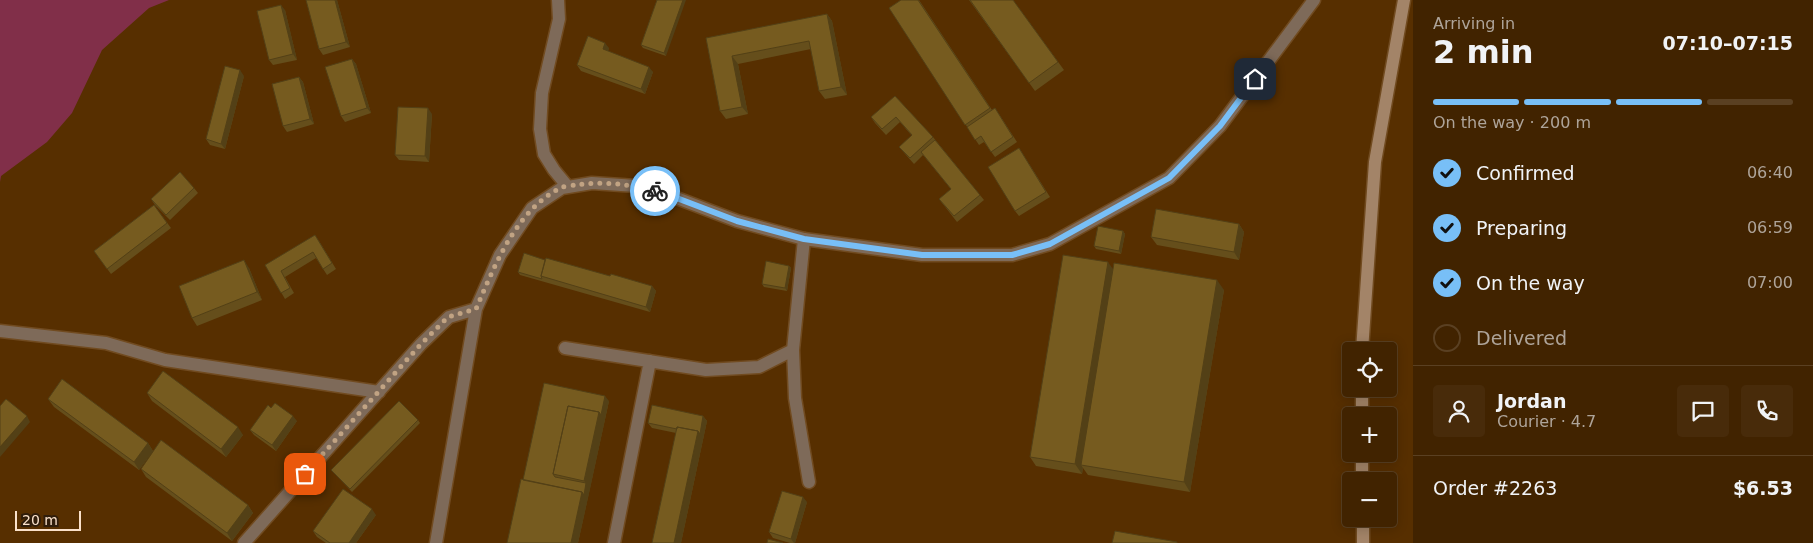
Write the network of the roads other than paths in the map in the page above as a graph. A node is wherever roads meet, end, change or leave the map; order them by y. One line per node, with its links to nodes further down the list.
1 (558, 0): 4 (street)
2 (1314, 0): 5 (street)
3 (1404, 0): 8 (street)
4 (568, 187): 5 (street); 6 (street)
5 (804, 239): 10 (street)
6 (476, 309): 12 (street); 16 (street)
7 (0, 331): 12 (street)
8 (1363, 342)
9 (565, 348): 11 (street)
10 (793, 350): 11 (street); 13 (street)
11 (650, 361): 17 (street)
12 (379, 392): 15 (street)
13 (809, 482)
14 (1363, 527): 18 (street)
15 (244, 543)
16 (436, 543)
17 (614, 543)
18 (1363, 543)

